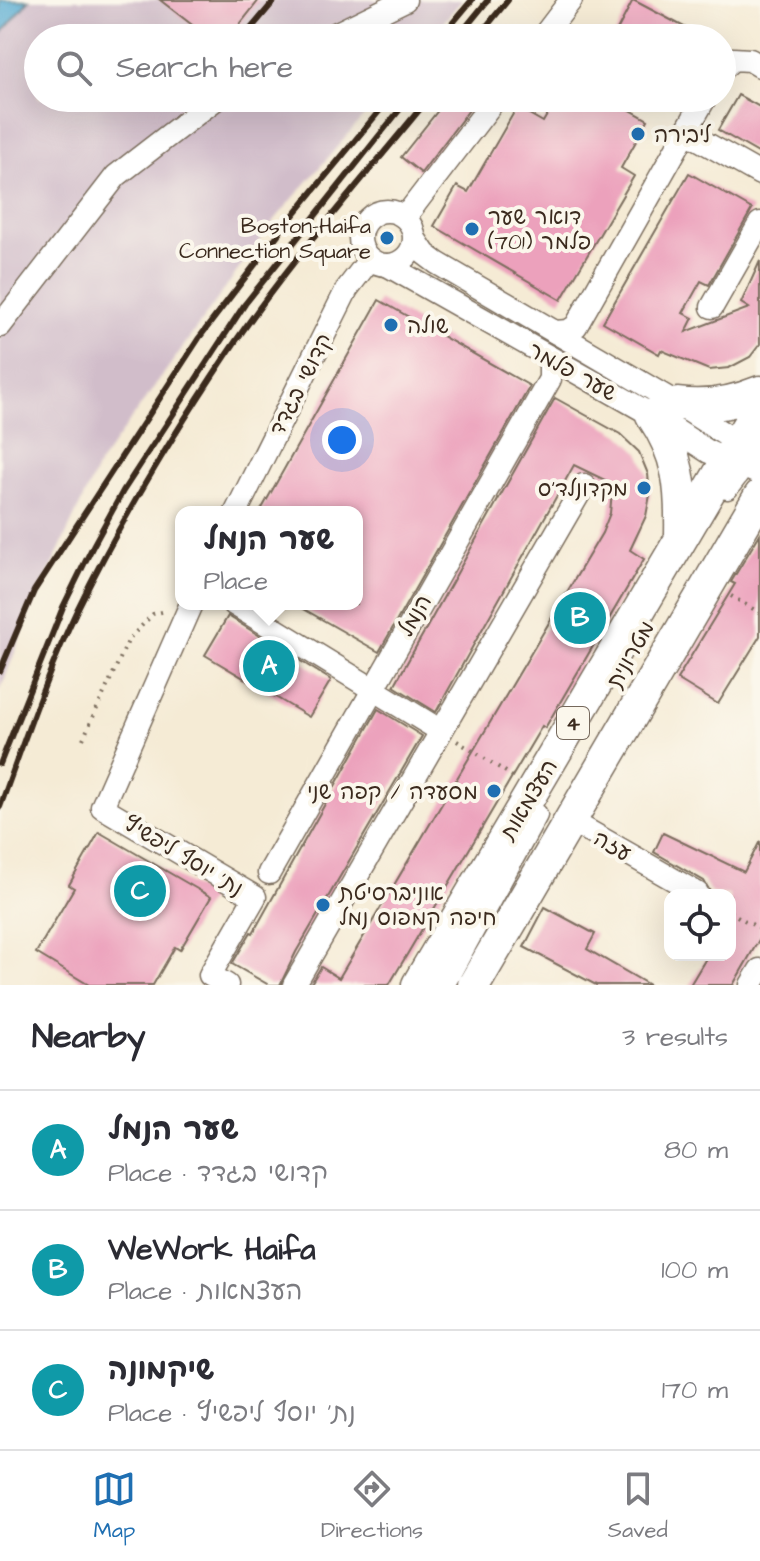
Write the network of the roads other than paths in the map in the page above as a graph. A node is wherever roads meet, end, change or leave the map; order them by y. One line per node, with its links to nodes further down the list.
1 (405, 0): 3 (street)
2 (571, 0): 4 (street)
3 (356, 24)
4 (553, 24)
5 (736, 59): 6 (street)
6 (760, 66)
7 (199, 112): 17 (street)
8 (485, 112): 12 (street)
9 (697, 112): 10 (street)
10 (686, 132): 11 (street); 18 (street)
11 (760, 174)
12 (405, 217): 14 (street); 15 (street)
13 (760, 223): 16 (street)
14 (415, 239): 15 (street); 18 (street, שער פלמר)
15 (378, 262): 19 (street, שער פלמר); 25 (street, קדושי בגדד)
16 (712, 307)
17 (0, 326)
18 (555, 332): 22 (street, שער פלמר)
19 (546, 356): 22 (street, שער פלמר); 29 (street, הנמל)
20 (760, 392): 22 (highway)
21 (760, 405): 23 (highway, העצמאות / 4)
22 (665, 409): 23 (street, שער פלמר); 26 (highway)
23 (750, 464): 26 (highway, העצמאות / 4); 31 (highway, העצמאות / 4); 38 (street, מטרונית); 39 (street, מטרונית)
24 (584, 485): 30 (street)
25 (239, 506)
26 (680, 541): 37 (highway, העצמאות / 4)
27 (189, 610): 35 (street, נת' יוסף ליפשיץ)
28 (244, 610): 29 (street)
29 (372, 688): 30 (street); 32 (street, הנמל)
30 (441, 731): 36 (street)
31 (571, 821): 33 (street, עזה); 40 (highway, העצמאות / 4)
32 (269, 873)
33 (690, 889)
34 (760, 970): 41 (street)
35 (227, 985)
36 (294, 985)
37 (418, 985)
38 (443, 985)
39 (456, 985)
40 (474, 985)
41 (751, 985)

